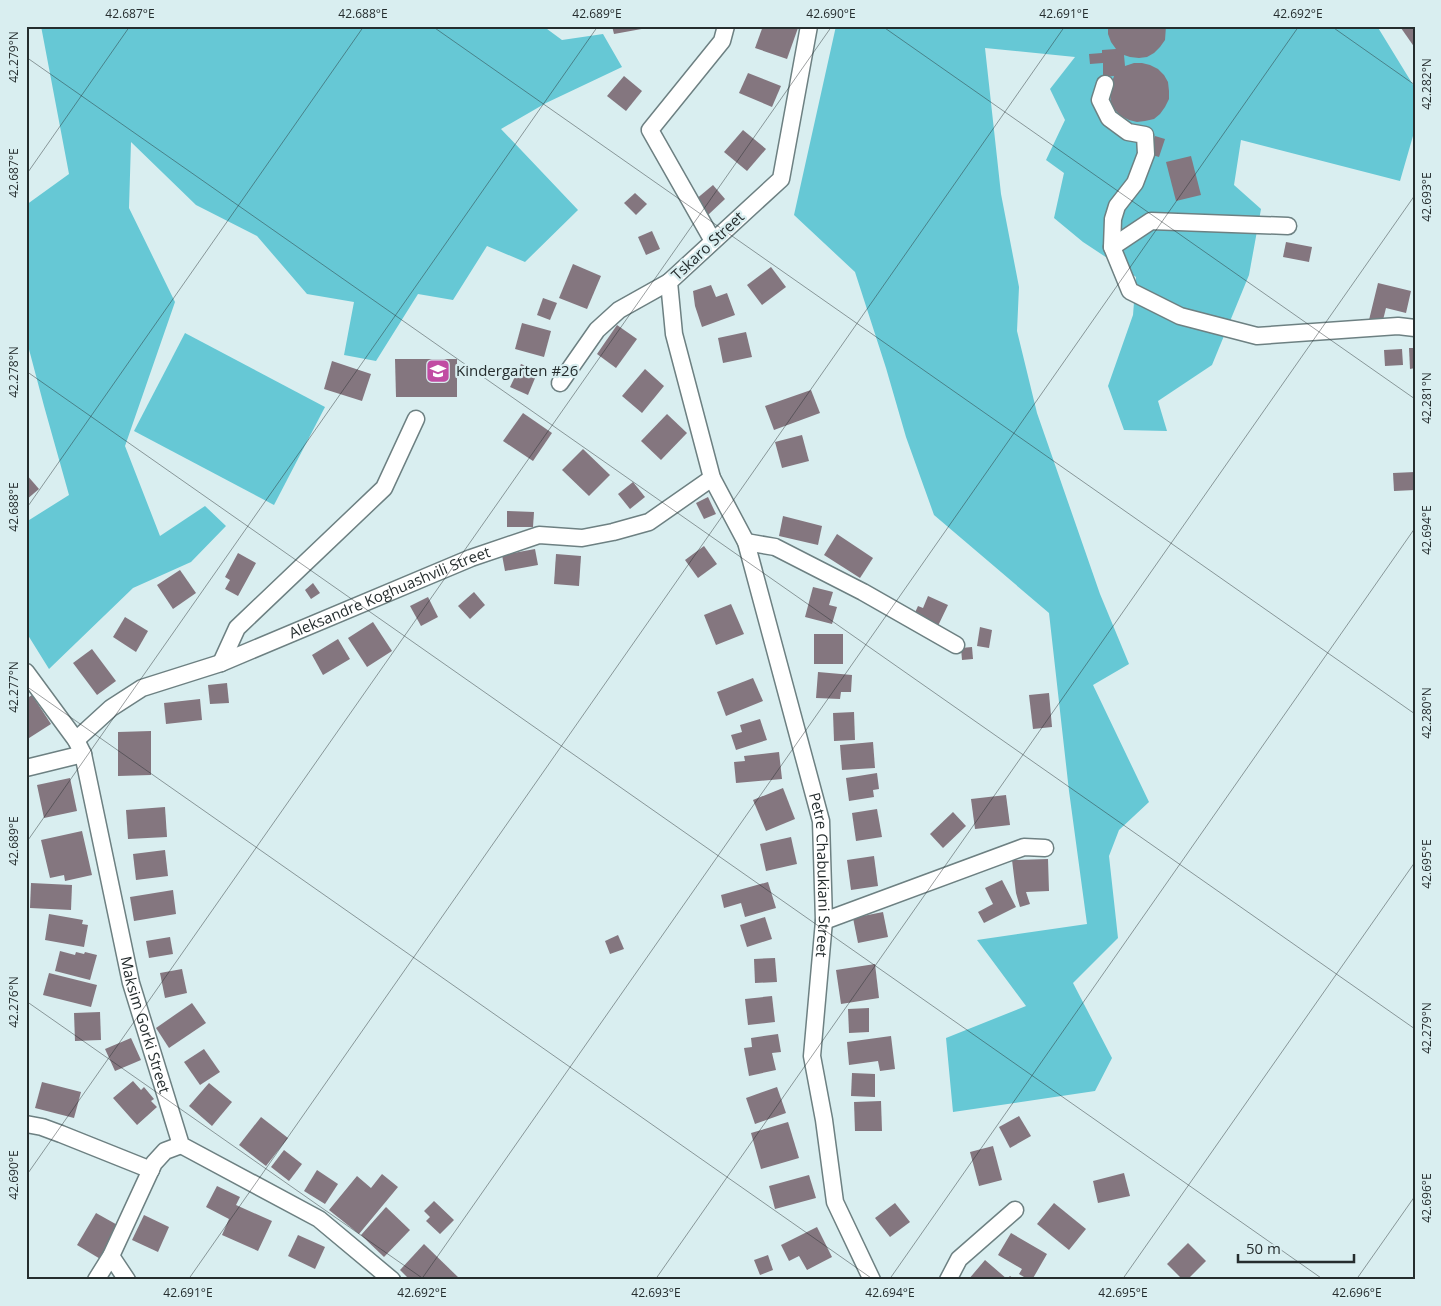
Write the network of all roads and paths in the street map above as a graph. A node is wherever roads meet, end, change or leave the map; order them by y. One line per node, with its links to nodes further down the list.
1 (726, 26): 5 (street)
2 (809, 26): 5 (street, Tskaro Street)
3 (1105, 84): 6 (street)
4 (1288, 226): 6 (street)
5 (713, 241): 7 (street, Tskaro Street)
6 (1112, 247): 8 (street)
7 (669, 282): 9 (street); 11 (street, Tskaro Street)
8 (1415, 328)
9 (560, 383)
10 (416, 419): 14 (street)
11 (712, 478): 12 (street, Petre Chabukiani Street); 14 (street, Aleksandre Koghuashvili Street)
12 (746, 542): 13 (street); 19 (street, Petre Chabukiani Street)
13 (956, 645)
14 (221, 663): 16 (street, Aleksandre Koghuashvili Street)
15 (26, 672): 16 (street, Maksim Gorki Street)
16 (80, 747): 17 (street); 21 (street, Maksim Gorki Street)
17 (26, 768)
18 (1045, 848): 19 (street)
19 (824, 921): 28 (street, Petre Chabukiani Street)
20 (26, 1124): 22 (street)
21 (181, 1145): 22 (street); 27 (street)
22 (151, 1170): 24 (street)
23 (1015, 1210): 29 (street)
24 (111, 1256): 25 (street); 26 (street)
25 (96, 1280)
26 (126, 1280)
27 (392, 1280)
28 (872, 1280)
29 (948, 1280)

